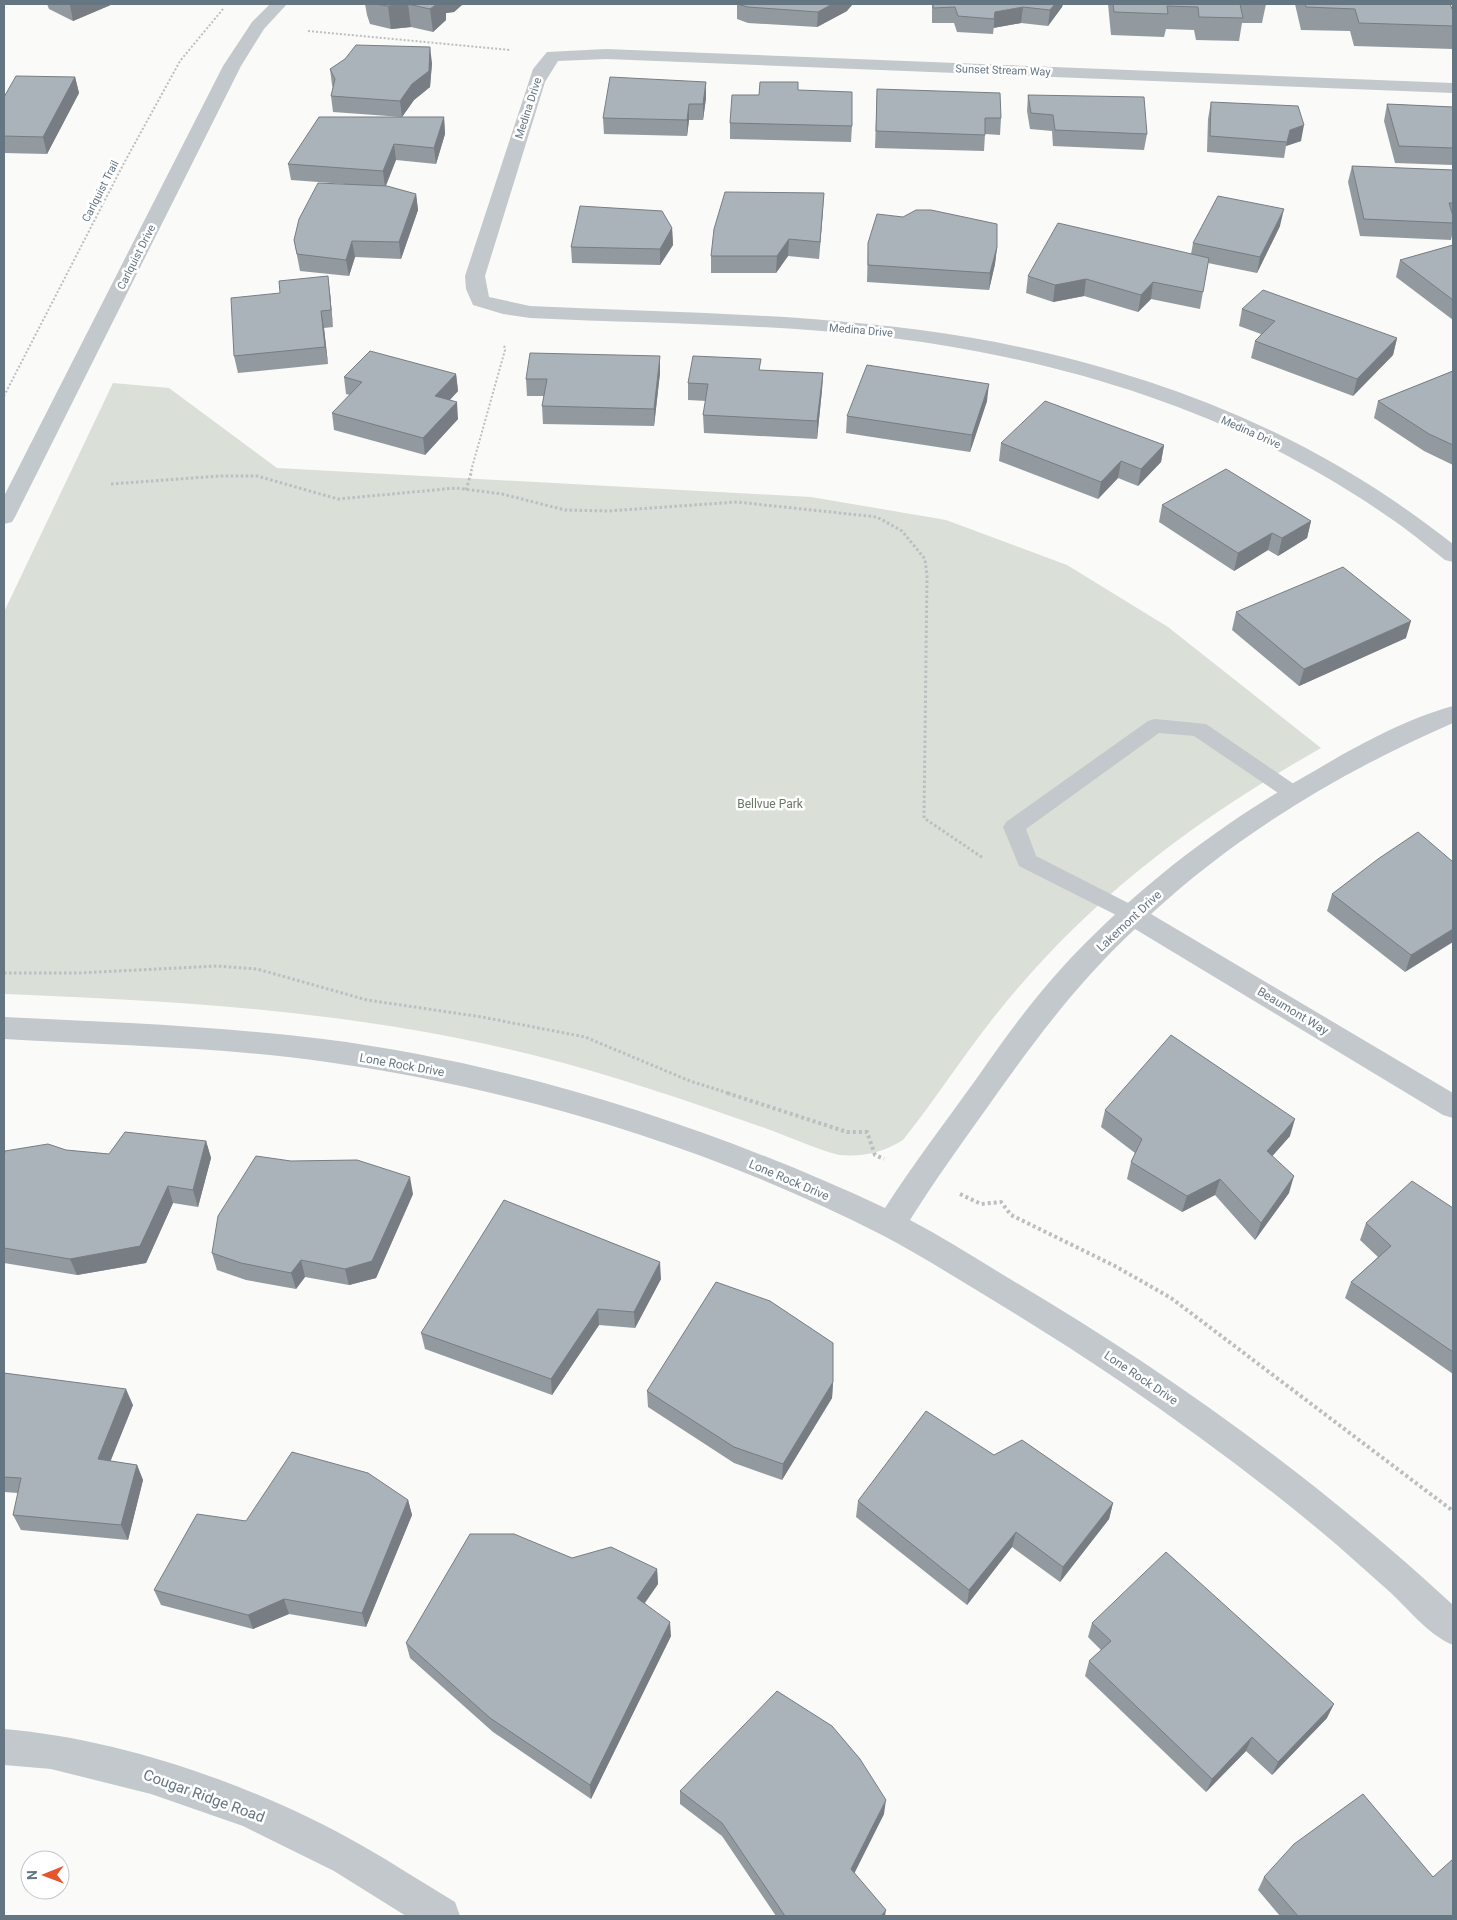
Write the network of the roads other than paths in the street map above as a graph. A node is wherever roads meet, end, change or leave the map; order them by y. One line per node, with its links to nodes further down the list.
1 (279, 4): 4 (street, Carlquist Drive)
2 (553, 56): 3 (street, Sunset Stream Way); 5 (street, Medina Drive)
3 (1453, 88)
4 (4, 517)
5 (1453, 555)
6 (1453, 714): 7 (street, Lakemont Drive)
7 (1294, 794): 8 (street, Lakemont Drive); 8 (lane)
8 (1132, 915): 10 (street, Beaumont Way); 11 (street, Lakemont Drive)
9 (4, 1028): 11 (street, Lone Rock Drive)
10 (1453, 1107)
11 (891, 1224): 12 (street, Lone Rock Drive)
12 (1453, 1628)
13 (4, 1747): 14 (street, Cougar Ridge Road)
14 (441, 1916)

